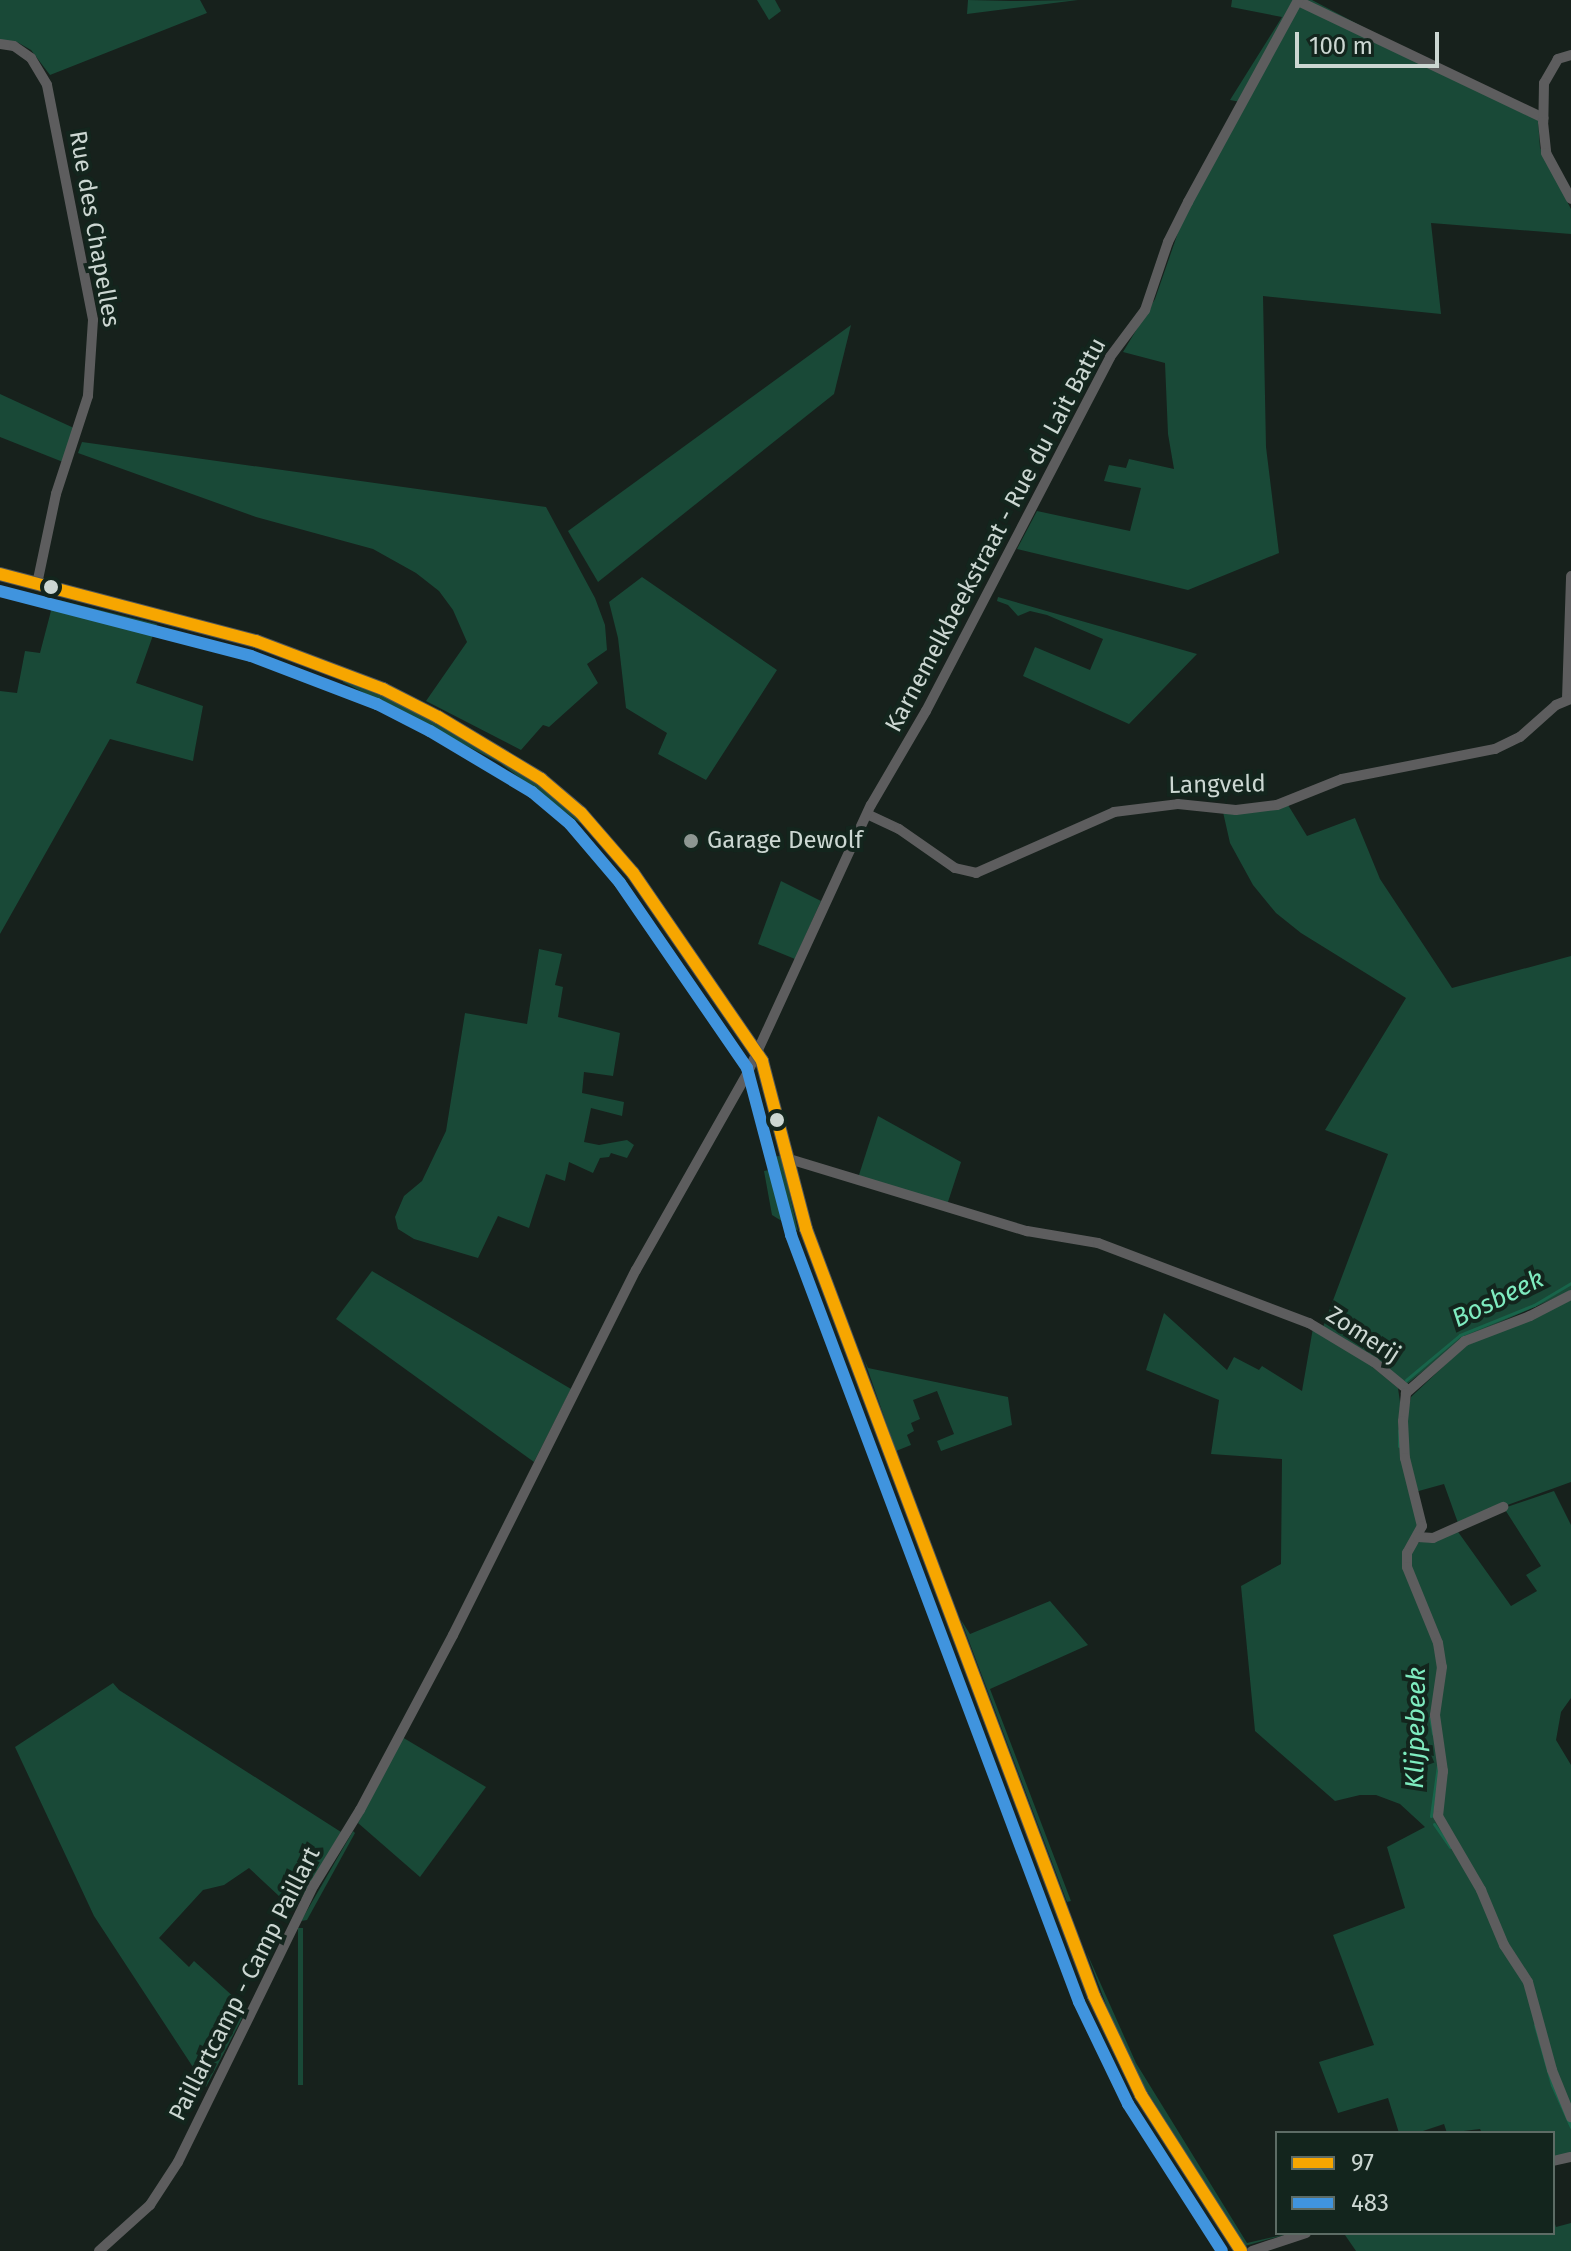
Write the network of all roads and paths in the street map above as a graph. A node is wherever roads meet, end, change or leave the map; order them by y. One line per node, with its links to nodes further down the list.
1 (1298, 1): 4 (street); 10 (street, Karnemelkbeekstraat - Rue du Lait Battu)
2 (0, 44): 8 (street, Rue des Chapelles)
3 (1571, 55): 4 (street)
4 (1543, 118): 5 (street)
5 (1571, 199)
6 (0, 574): 8 (street)
7 (1571, 576): 9 (street)
8 (37, 584): 11 (street)
9 (1569, 699): 10 (street, Langveld)
10 (869, 815): 11 (street, Karnemelkbeekstraat - Rue du Lait Battu)
11 (757, 1051): 12 (street); 19 (street, Paillartcamp - Camp Paillart)
12 (786, 1158): 14 (street, Zomerij); 20 (street)
13 (1571, 1295): 14 (street)
14 (1408, 1390): 16 (street, Zomerij)
15 (1503, 1507): 16 (street)
16 (1418, 1537): 17 (street, Zomerij)
17 (1571, 2117)
18 (1300, 2235): 21 (street)
19 (99, 2251)
20 (1241, 2251)
21 (1252, 2251)

